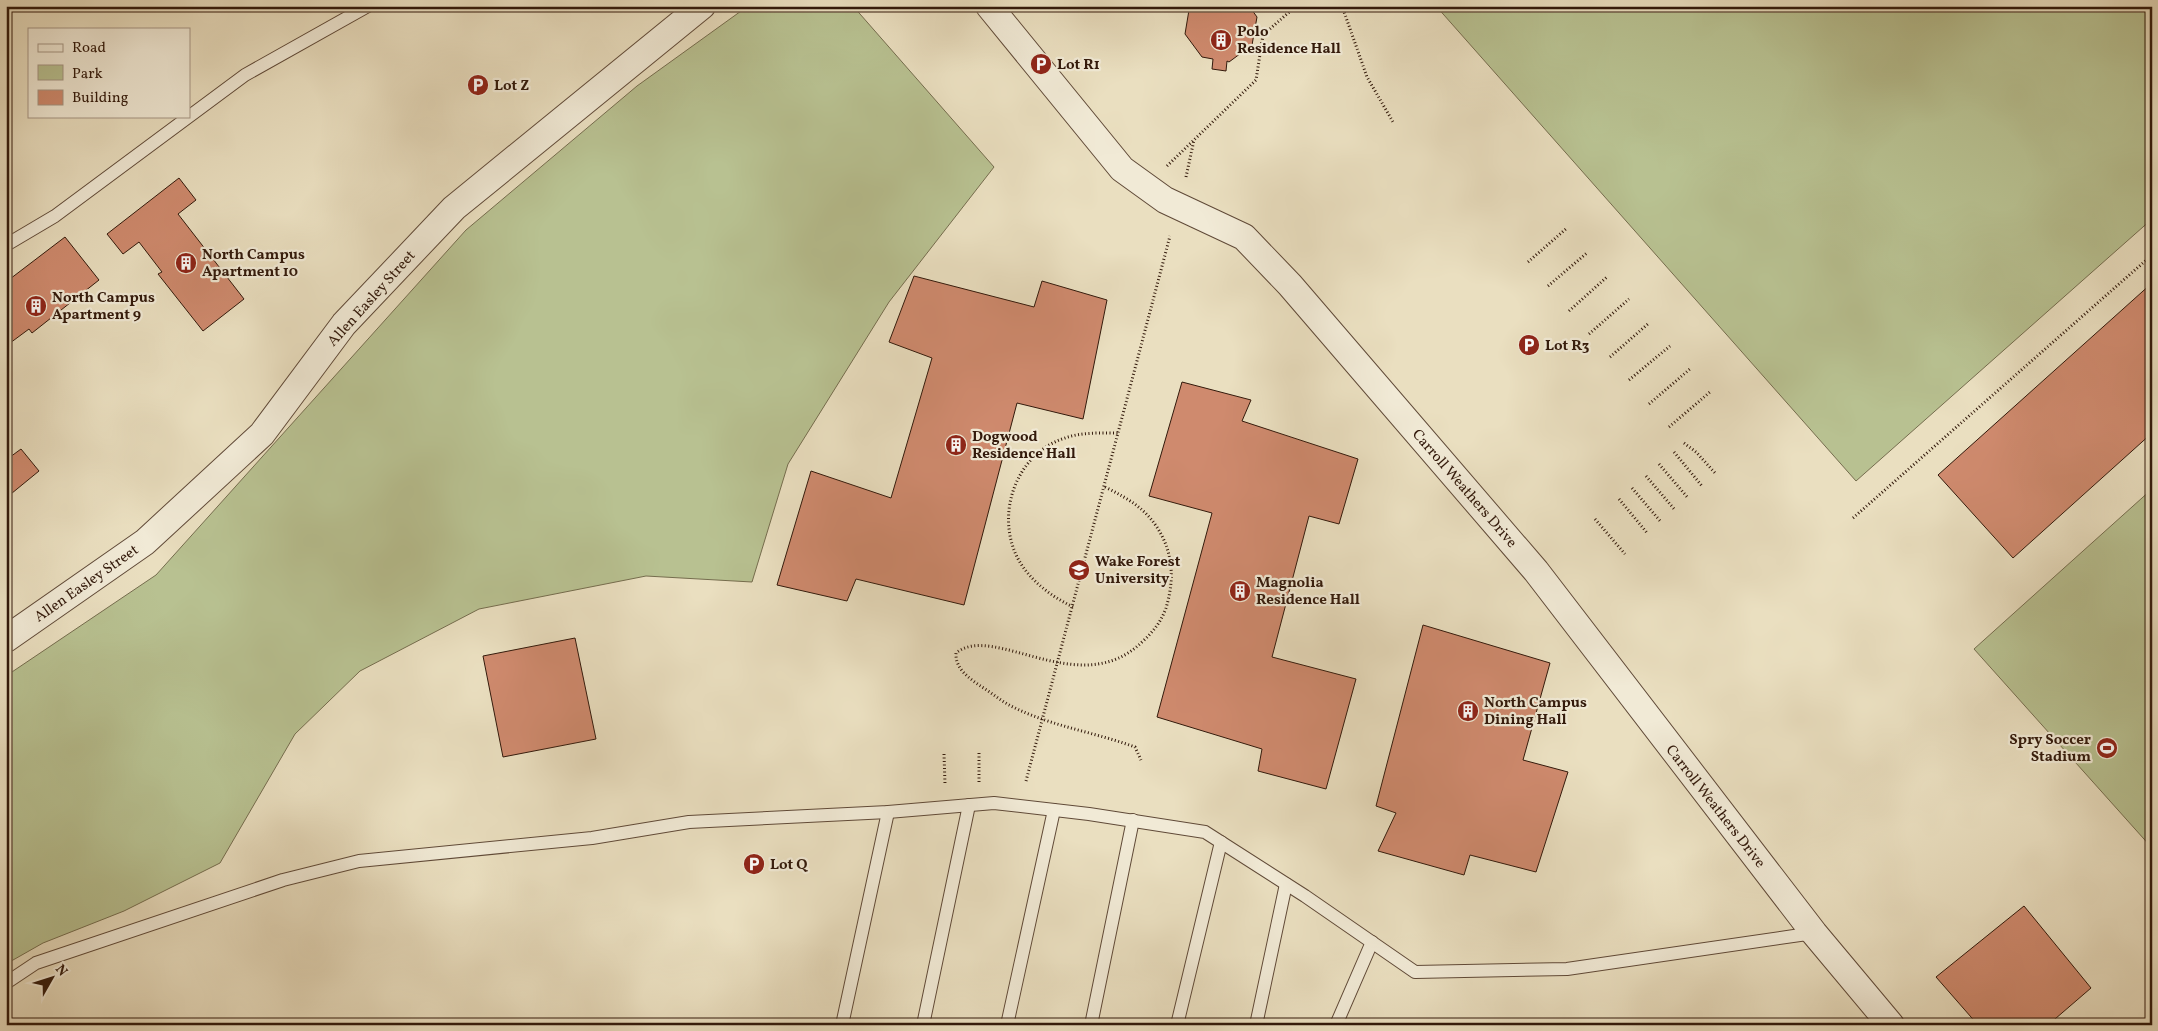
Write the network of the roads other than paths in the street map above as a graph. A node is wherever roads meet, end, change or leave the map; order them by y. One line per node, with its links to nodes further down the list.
1 (368, 6): 4 (lane)
2 (702, 6): 7 (street, Allen Easley Street)
3 (989, 6): 14 (street, Carroll Weathers Drive)
4 (190, 117)
5 (188, 118): 6 (lane)
6 (6, 245)
7 (6, 639)
8 (970, 805): 9 (lane); 10 (lane); 18 (lane)
9 (1054, 810): 11 (lane); 19 (lane)
10 (888, 812): 16 (lane); 17 (lane)
11 (1133, 820): 12 (lane); 20 (lane)
12 (1221, 842): 13 (lane); 21 (lane)
13 (1286, 884): 15 (lane); 22 (lane)
14 (1814, 933): 15 (lane); 24 (street, Carroll Weathers Drive)
15 (1372, 942): 23 (lane)
16 (6, 983)
17 (842, 1025)
18 (922, 1025)
19 (1007, 1025)
20 (1091, 1025)
21 (1177, 1025)
22 (1256, 1025)
23 (1336, 1025)
24 (1891, 1025)

